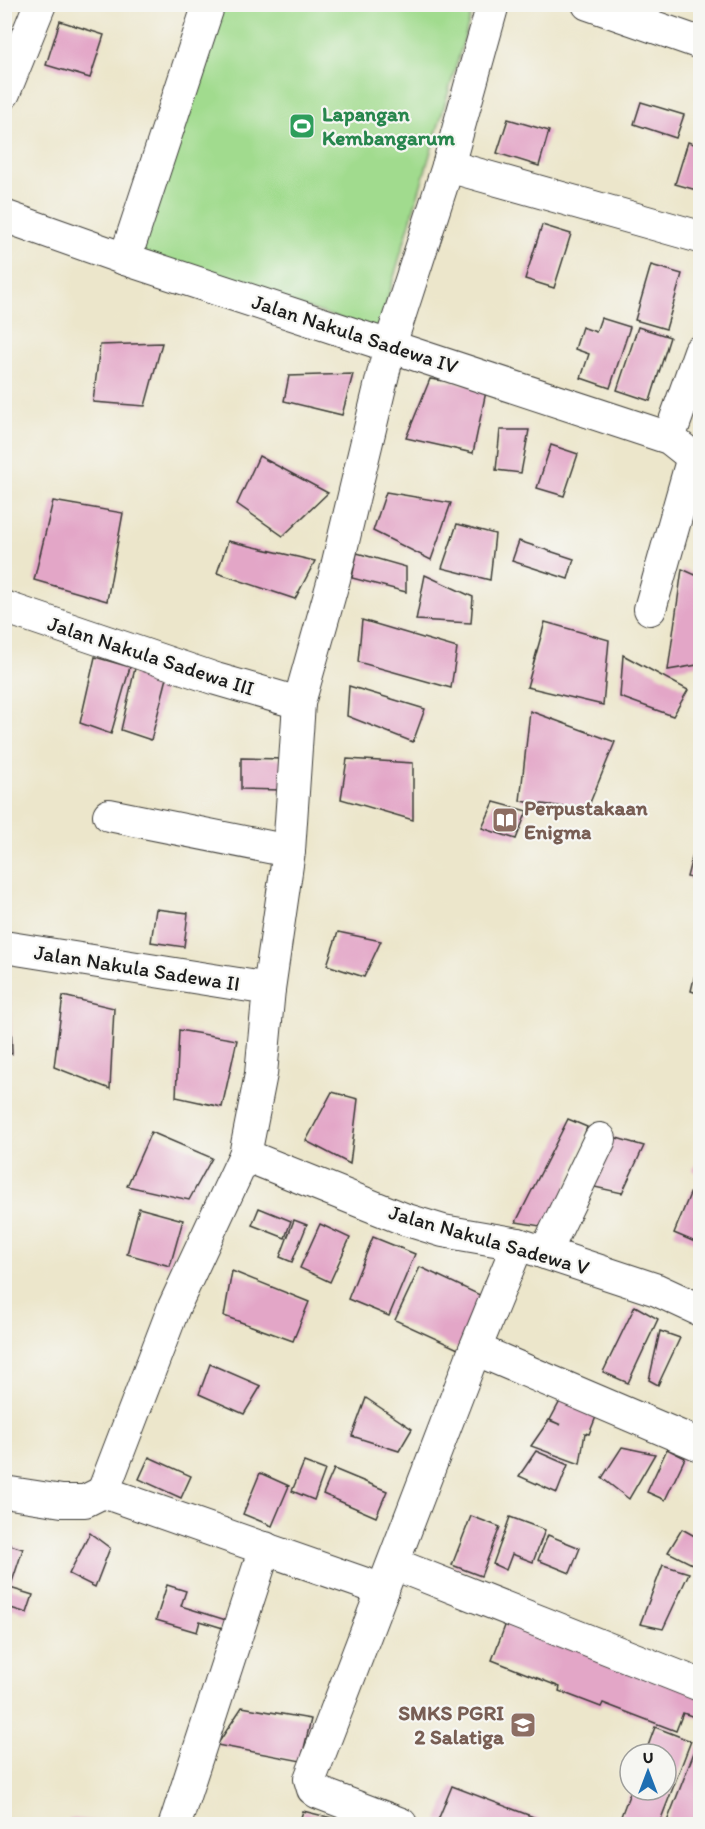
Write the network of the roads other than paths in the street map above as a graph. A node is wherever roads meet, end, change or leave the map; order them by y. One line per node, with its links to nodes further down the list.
1 (40, 4): 6 (street)
2 (209, 4): 10 (street)
3 (493, 4): 7 (street)
4 (588, 4): 5 (street)
5 (700, 43)
6 (4, 93)
7 (448, 166): 9 (street); 11 (street)
8 (4, 216): 10 (street, Jalan Nakula Sadewa IV)
9 (700, 237)
10 (125, 259): 11 (street, Jalan Nakula Sadewa IV)
11 (390, 345): 13 (street, Jalan Nakula Sadewa IV); 17 (street)
12 (700, 351): 13 (street)
13 (669, 438): 14 (street, Jalan Nakula Sadewa IV)
14 (697, 459): 16 (street)
15 (4, 607): 17 (street, Jalan Nakula Sadewa III)
16 (650, 609)
17 (299, 703): 19 (street)
18 (109, 815): 19 (street)
19 (289, 851): 21 (street)
20 (4, 947): 21 (street, Jalan Nakula Sadewa II)
21 (269, 988): 23 (street)
22 (600, 1139): 24 (street)
23 (245, 1155): 24 (street, Jalan Nakula Sadewa V); 29 (street)
24 (532, 1248): 25 (street, Jalan Nakula Sadewa V); 26 (street)
25 (700, 1310)
26 (475, 1349): 27 (street); 31 (street)
27 (700, 1445)
28 (4, 1492): 29 (street)
29 (103, 1492): 30 (street)
30 (265, 1548): 31 (street); 33 (street)
31 (388, 1577): 32 (street); 34 (street)
32 (700, 1685)
33 (175, 1824)
34 (401, 1824)

